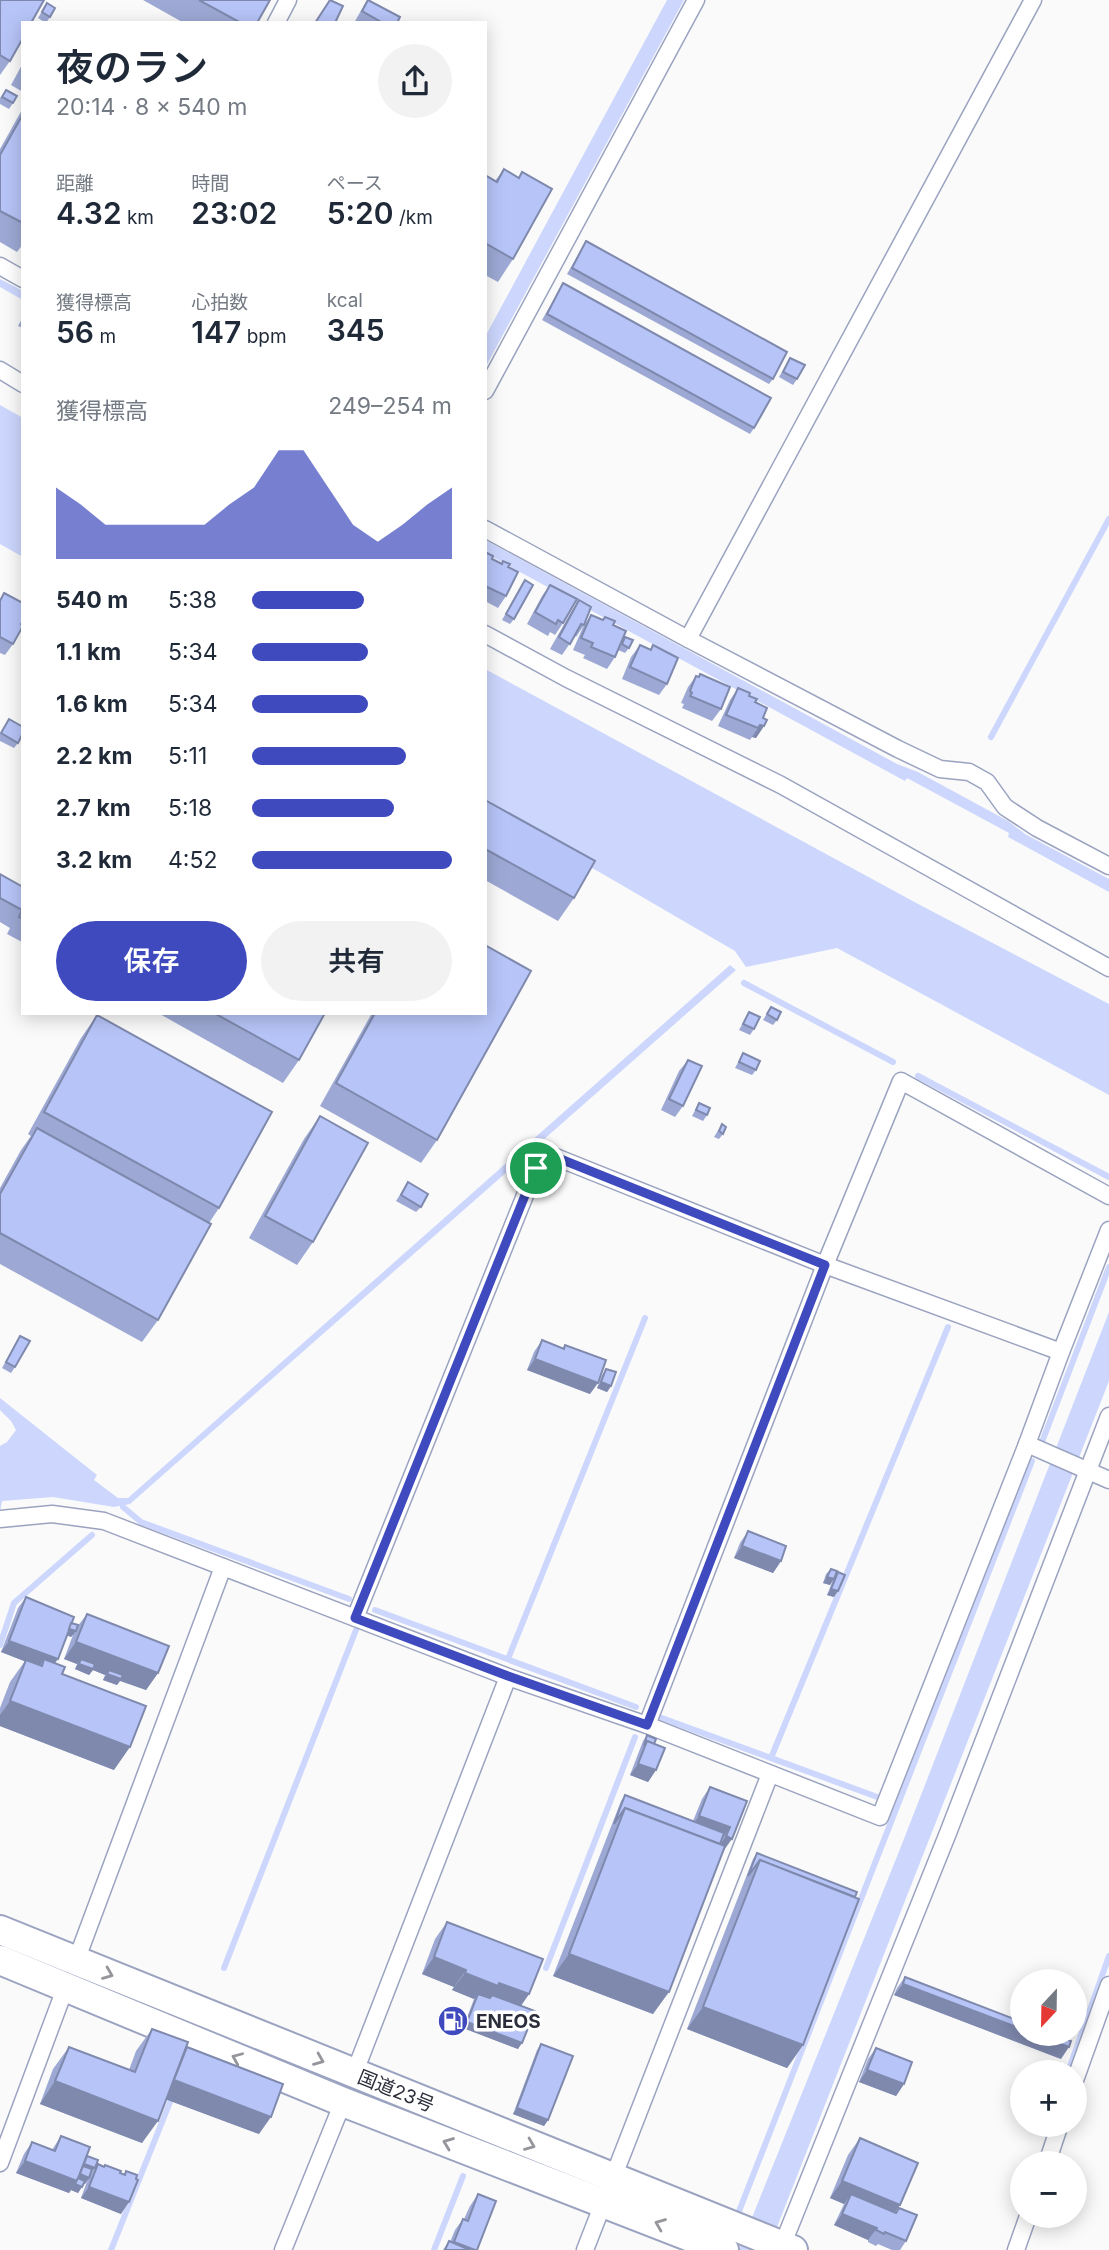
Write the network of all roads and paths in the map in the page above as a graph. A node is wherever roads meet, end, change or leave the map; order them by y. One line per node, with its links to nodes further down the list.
1 (288, 0): 4 (street)
2 (696, 0): 9 (street)
3 (1033, 0): 12 (street)
4 (277, 21)
5 (0, 266): 6 (street)
6 (21, 278)
7 (0, 370): 8 (street)
8 (21, 383)
9 (487, 387)
10 (487, 530): 12 (street)
11 (487, 635): 14 (street)
12 (688, 639): 13 (street)
13 (1109, 866)
14 (1109, 968)
15 (1109, 1196): 17 (street)
16 (1109, 1230): 18 (street)
17 (825, 1265): 18 (street); 25 (street); 27 (street)
18 (1061, 1352): 20 (street)
19 (1109, 1416): 21 (street)
20 (1027, 1444): 21 (street); 28 (street)
21 (1084, 1469): 22 (street); 42 (street)
22 (1109, 1480)
23 (5, 1518): 24 (street)
24 (223, 1567): 25 (street); 33 (street)
25 (355, 1618): 26 (street)
26 (508, 1676): 27 (street); 36 (street)
27 (647, 1725): 28 (street)
28 (770, 1774): 39 (street)
29 (0, 1921): 33 (highway)
30 (0, 1930): 33 (highway, 国道23号)
31 (0, 1960): 33 (highway, 国道23号)
32 (0, 1974): 33 (highway)
33 (71, 1974): 36 (highway, 国道23号, one-way to 36); 37 (highway, 国道23号, one-way to 33); 38 (street)
34 (1109, 1984): 35 (street)
35 (1082, 2060)
36 (354, 2074): 39 (highway, 国道23号, one-way to 39)
37 (343, 2102): 39 (highway, 国道23号, one-way to 37); 43 (street)
38 (0, 2163)
39 (608, 2190): 41 (highway, 国道23号); 44 (street)
40 (1024, 2228): 45 (street)
41 (722, 2240): 42 (highway, 国道23号)
42 (785, 2247)
43 (283, 2250)
44 (585, 2250)
45 (1016, 2250)

